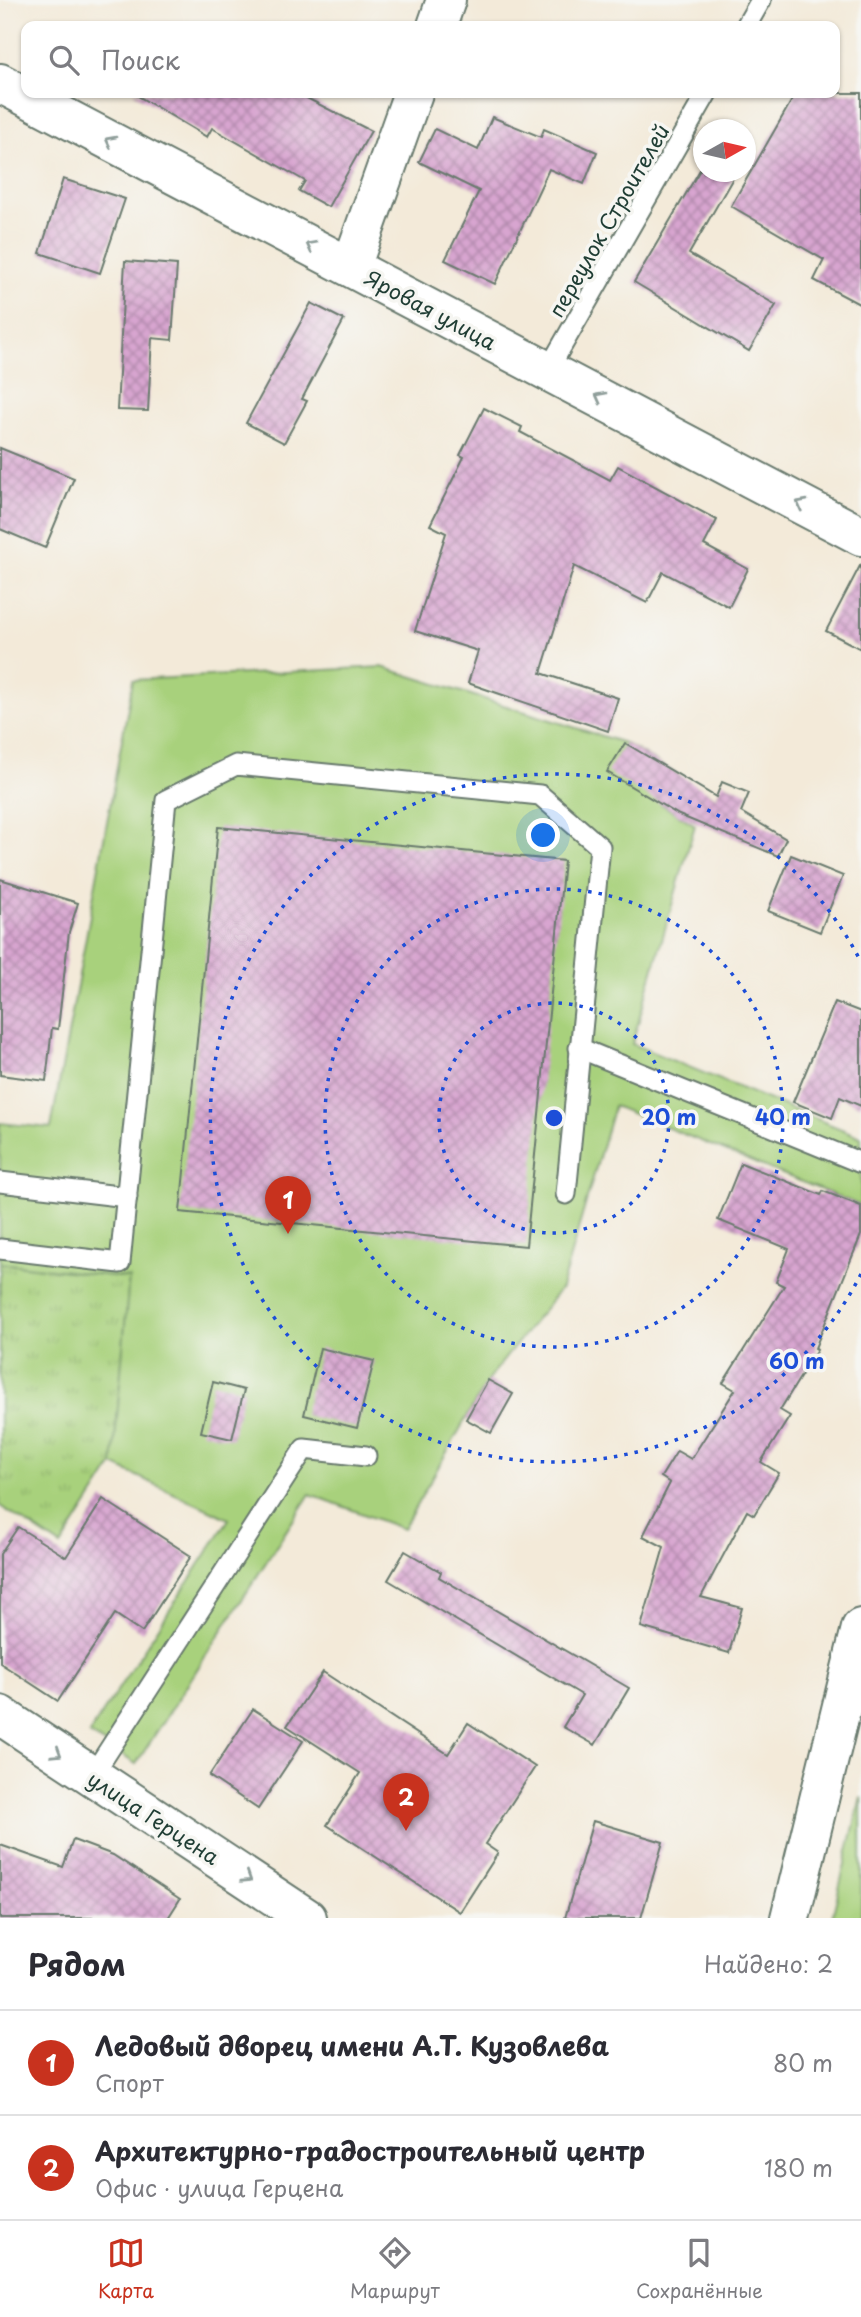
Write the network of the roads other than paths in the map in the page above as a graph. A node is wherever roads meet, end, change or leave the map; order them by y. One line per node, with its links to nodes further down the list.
1 (446, 0): 3 (street)
2 (761, 0): 4 (lane)
3 (439, 21)
4 (749, 21)
5 (0, 83): 6 (street, Яровая улица, one-way to 5)
6 (21, 94)
7 (29, 98): 10 (street, Яровая улица, one-way to 7)
8 (411, 98): 10 (street)
9 (704, 98): 11 (lane, переулок Строителей)
10 (351, 267): 11 (street, Яровая улица)
11 (548, 370): 12 (street, Яровая улица, one-way to 11)
12 (861, 536)
13 (579, 1048): 14 (lane); 16 (lane); 17 (lane)
14 (861, 1163)
15 (0, 1182): 17 (lane)
16 (566, 1194)
17 (127, 1196): 18 (lane)
18 (0, 1249)
19 (366, 1456): 22 (lane)
20 (861, 1628): 24 (street)
21 (0, 1715): 22 (street, улица Герцена, one-way to 22)
22 (92, 1776): 23 (street, улица Герцена, one-way to 23)
23 (307, 1918)
24 (790, 1918)

